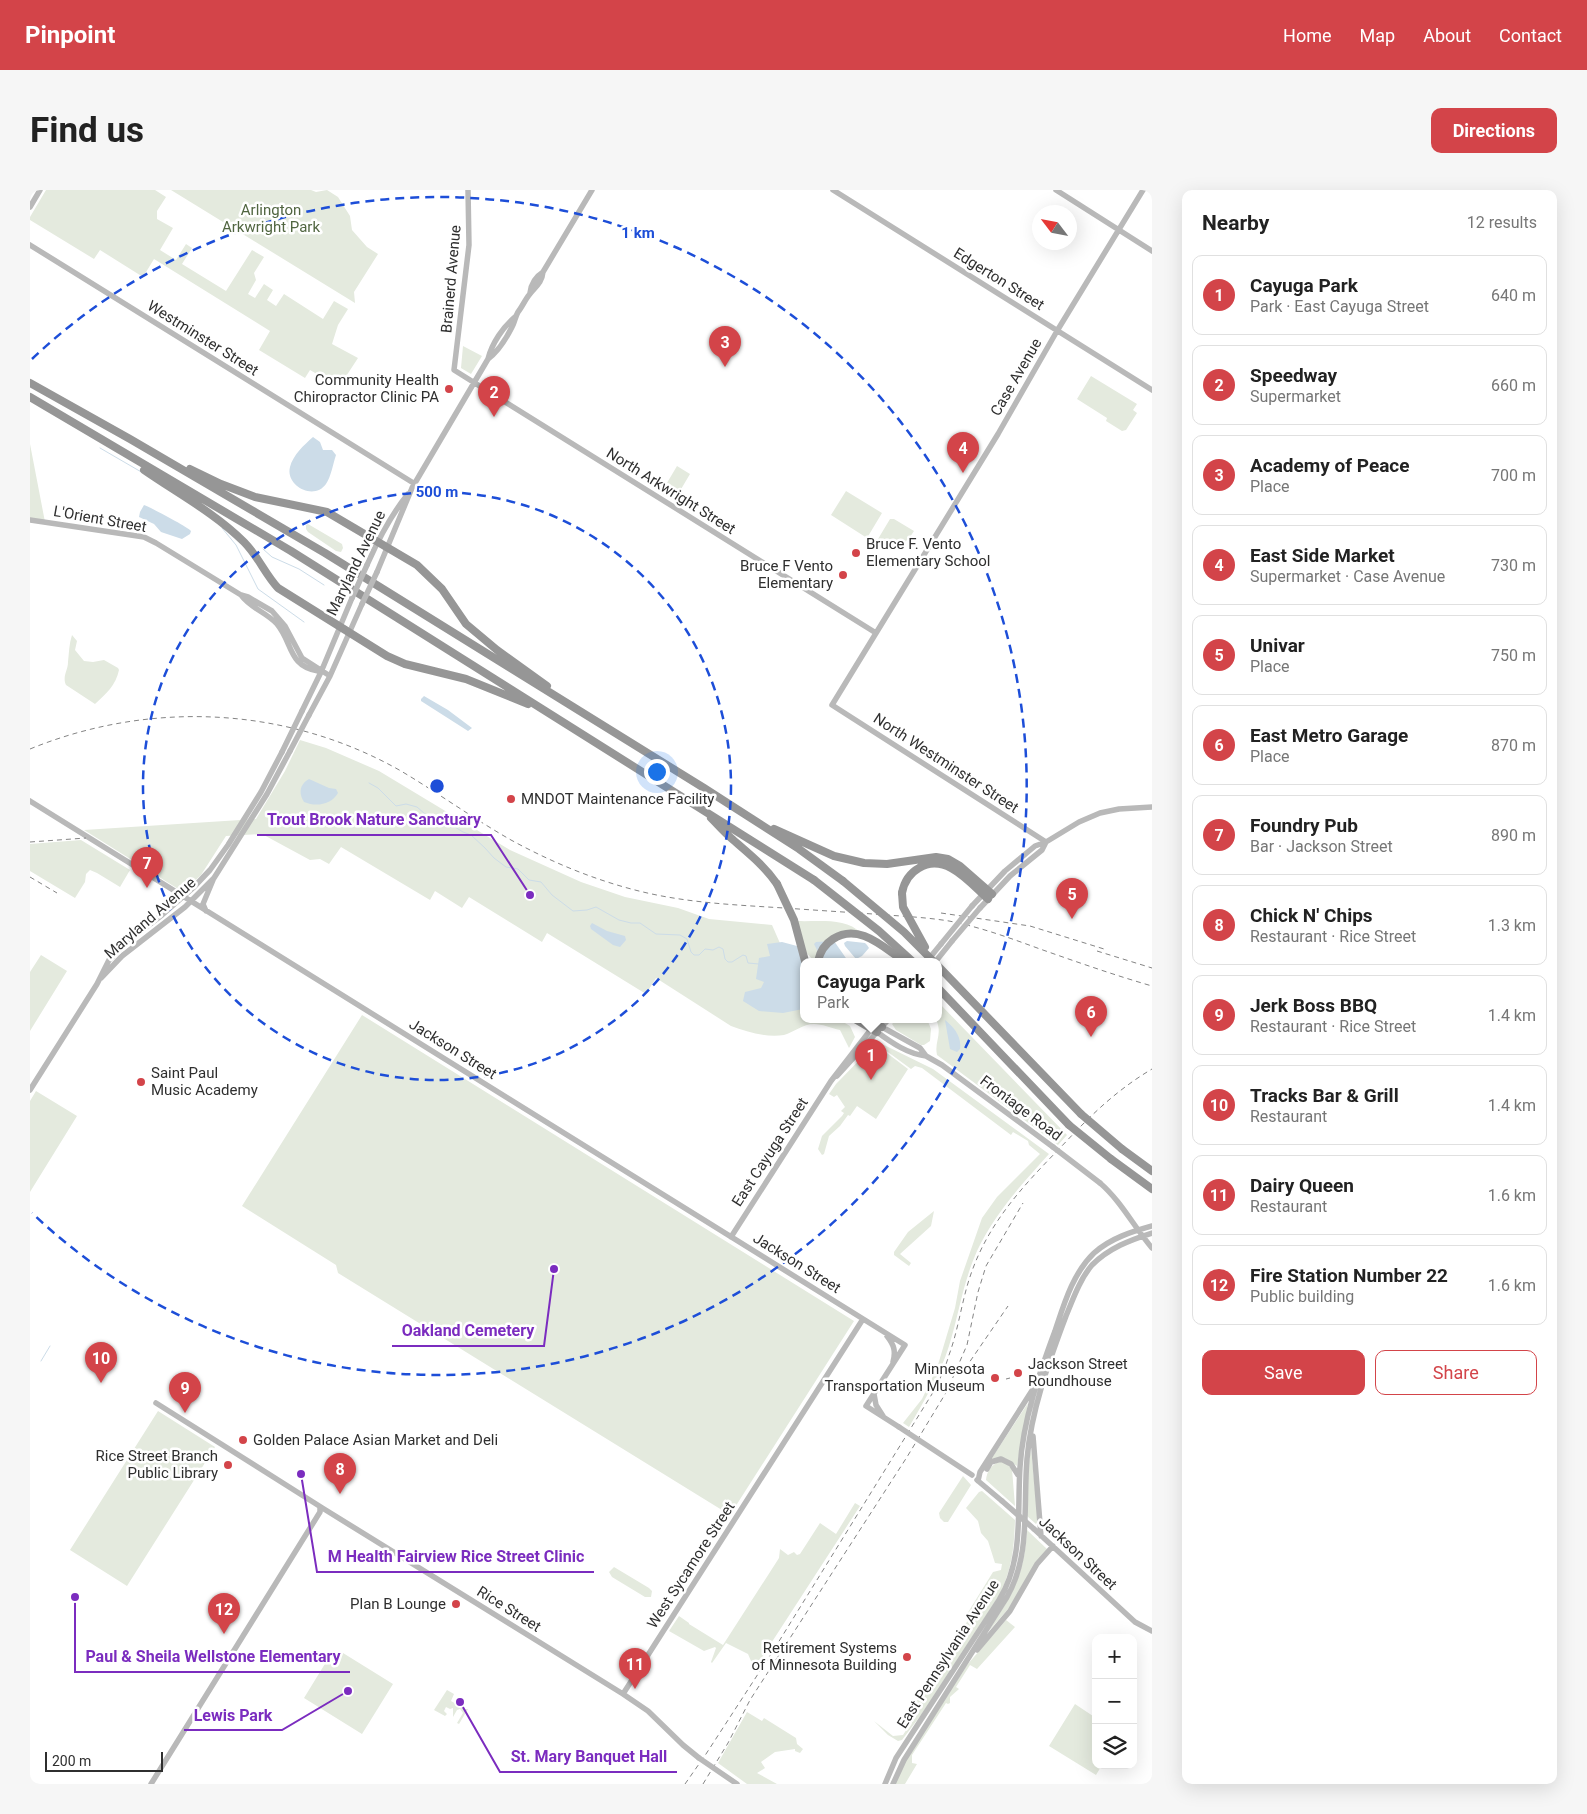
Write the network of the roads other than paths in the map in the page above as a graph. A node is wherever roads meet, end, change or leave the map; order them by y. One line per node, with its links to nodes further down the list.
1 (40, 190): 7 (street)
2 (468, 190): 12 (street, Brainerd Avenue)
3 (592, 190): 13 (street)
4 (833, 190): 11 (street, Edgerton Street)
5 (1056, 190): 8 (street)
6 (1143, 190): 8 (street, Case Avenue)
7 (30, 207)
8 (1118, 230): 10 (street); 11 (street, Case Avenue)
9 (30, 245): 19 (street, Westminster Street)
10 (1152, 251)
11 (1057, 331): 15 (street, Edgerton Street); 26 (street, Case Avenue)
12 (454, 370): 13 (street, North Arkwright Street)
13 (474, 382): 19 (street); 26 (street, North Arkwright Street)
14 (30, 383): 17 (highway)
15 (1152, 390)
16 (30, 397): 18 (highway)
17 (130, 439): 22 (highway); 30 (highway)
18 (122, 452): 24 (highway); 31 (highway)
19 (415, 484): 20 (street)
20 (411, 491): 22 (street, Maryland Avenue); 23 (street, Maryland Avenue)
21 (30, 520): 27 (street, L'Orient Street)
22 (377, 542): 23 (highway); 24 (street, Maryland Avenue, bridge)
23 (387, 548): 25 (street, Maryland Avenue, bridge); 30 (highway)
24 (340, 626): 25 (highway); 27 (street, Maryland Avenue)
25 (350, 632): 28 (street, Maryland Avenue); 31 (highway)
26 (876, 634): 29 (street, Case Avenue)
27 (321, 672): 28 (street, L'Orient Street); 39 (street, Maryland Avenue, bridge)
28 (330, 676): 37 (street, Maryland Avenue, bridge)
29 (832, 705): 36 (street, North Westminster Street)
30 (584, 714): 35 (highway)
31 (553, 715): 34 (highway)
32 (30, 801): 39 (street, Jackson Street)
33 (1152, 807): 36 (street)
34 (703, 809): 42 (highway, bridge); 45 (highway, bridge)
35 (740, 812): 38 (highway); 46 (highway, bridge)
36 (1046, 842): 38 (street); 38 (street)
37 (214, 878): 40 (street, Maryland Avenue); 41 (street)
38 (987, 894): 47 (highway, bridge); 48 (street, bridge); 49 (street, bridge)
39 (183, 896): 40 (street, Jackson Street); 51 (street, Maryland Avenue)
40 (191, 901): 41 (street, Jackson Street); 51 (street, Maryland Avenue)
41 (207, 911): 62 (street, Jackson Street)
42 (804, 958)
43 (819, 958): 44 (highway)
44 (900, 958)
45 (909, 958)
46 (929, 958)
47 (930, 958)
48 (934, 958)
49 (935, 958)
50 (942, 970): 56 (highway, bridge)
51 (97, 984): 55 (street)
52 (942, 992): 57 (highway, bridge)
53 (876, 1025): 54 (street, Frontage Road); 54 (street, Frontage Road); 62 (street, East Cayuga Street)
54 (926, 1056): 59 (street, Frontage Road, bridge)
55 (30, 1090)
56 (1152, 1171)
57 (1152, 1189)
58 (1152, 1226): 59 (street, East Pennsylvania Avenue)
59 (1137, 1230): 61 (street, Frontage Road); 67 (street, East Pennsylvania Avenue)
60 (1152, 1234): 61 (street, East Pennsylvania Avenue)
61 (1142, 1236): 63 (street, Frontage Road); 71 (street, East Pennsylvania Avenue)
62 (731, 1237): 64 (street, Jackson Street)
63 (1152, 1248)
64 (863, 1319): 65 (street, Jackson Street); 79 (street, West Sycamore Street)
65 (882, 1331): 66 (street); 66 (street, Jackson Street)
66 (891, 1367): 68 (street)
67 (1039, 1378): 72 (street); 73 (street, East Pennsylvania Avenue)
68 (874, 1394): 70 (street); 70 (street, Jackson Street)
69 (156, 1403): 74 (street, Rice Street)
70 (886, 1419): 72 (street, Jackson Street, bridge)
71 (1032, 1427): 75 (street); 78 (street, East Pennsylvania Avenue)
72 (978, 1481): 73 (street); 75 (street, Jackson Street, bridge)
73 (1019, 1483): 82 (street, East Pennsylvania Avenue)
74 (320, 1506): 79 (street, Rice Street); 80 (street)
75 (1041, 1536): 76 (street, Jackson Street)
76 (1052, 1546): 77 (street, Jackson Street); 78 (street)
77 (1152, 1631)
78 (964, 1664): 83 (street, East Pennsylvania Avenue)
79 (623, 1694): 81 (street, Rice Street, bridge)
80 (151, 1784)
81 (737, 1784)
82 (885, 1784)
83 (893, 1784)

